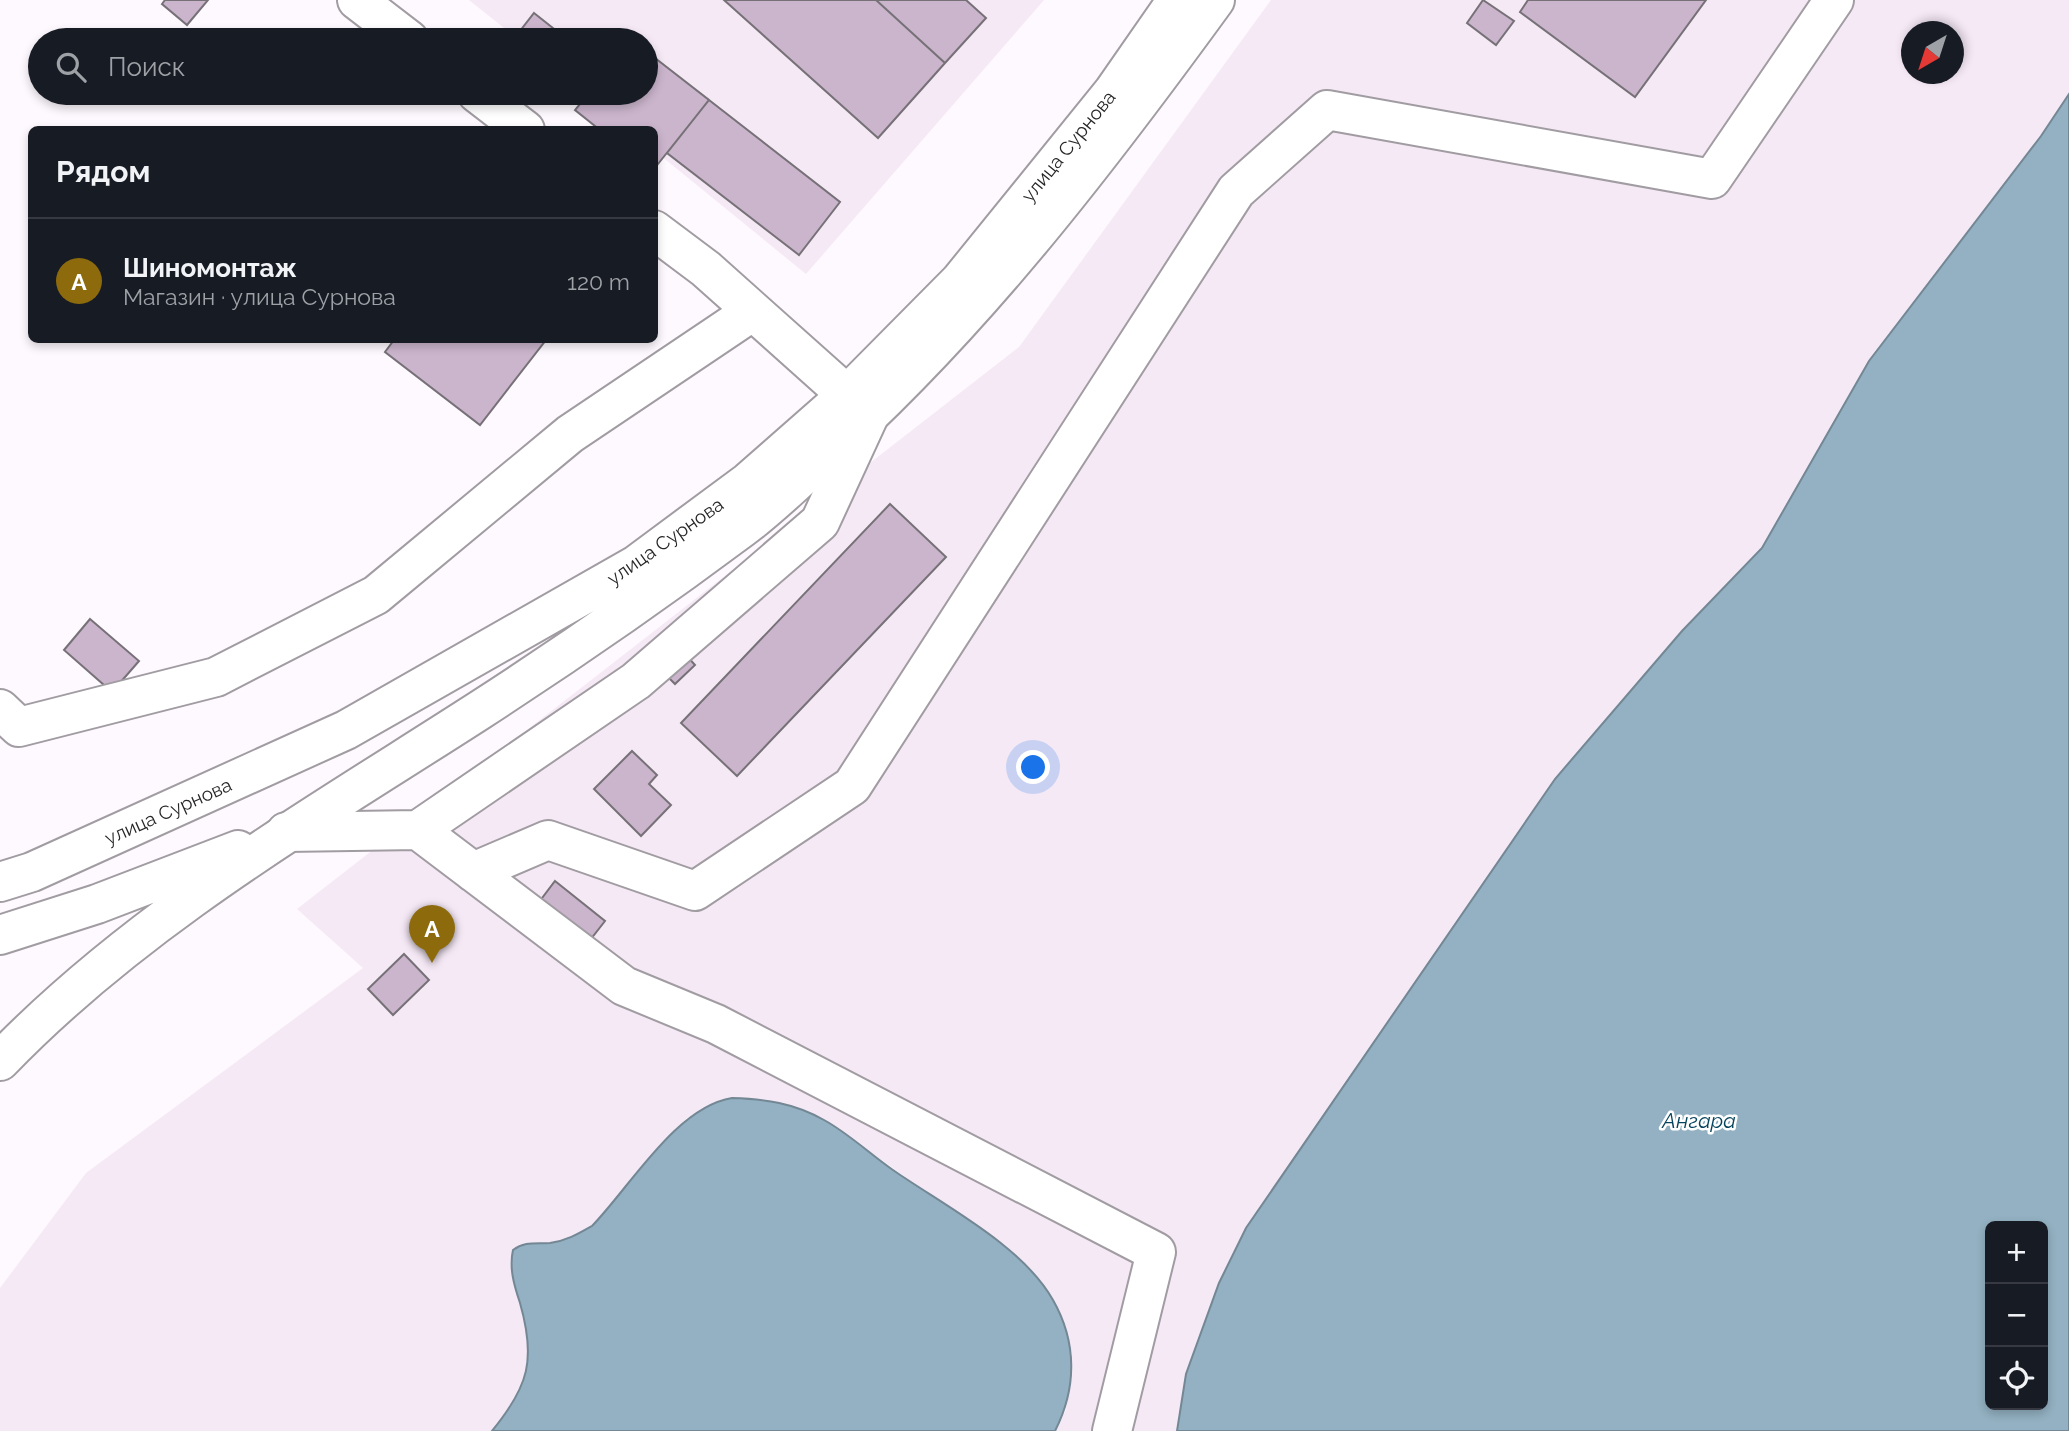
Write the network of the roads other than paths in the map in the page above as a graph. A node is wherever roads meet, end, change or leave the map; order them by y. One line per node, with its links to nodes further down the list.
1 (356, 0): 5 (main road)
2 (1177, 0): 10 (main road, улица Сурнова)
3 (1215, 0): 10 (main road, улица Сурнова)
4 (1834, 0): 14 (main road)
5 (393, 28)
6 (492, 105): 7 (main road)
7 (519, 126)
8 (658, 233): 9 (main road)
9 (753, 311): 10 (main road); 11 (main road)
10 (858, 406): 12 (main road); 13 (main road, улица Сурнова); 15 (main road, улица Сурнова)
11 (10, 718)
12 (418, 830): 13 (main road); 14 (main road)
13 (286, 832): 16 (main road); 17 (main road)
14 (473, 872): 18 (main road)
15 (0, 882)
16 (0, 935)
17 (0, 1061)
18 (1112, 1431)

